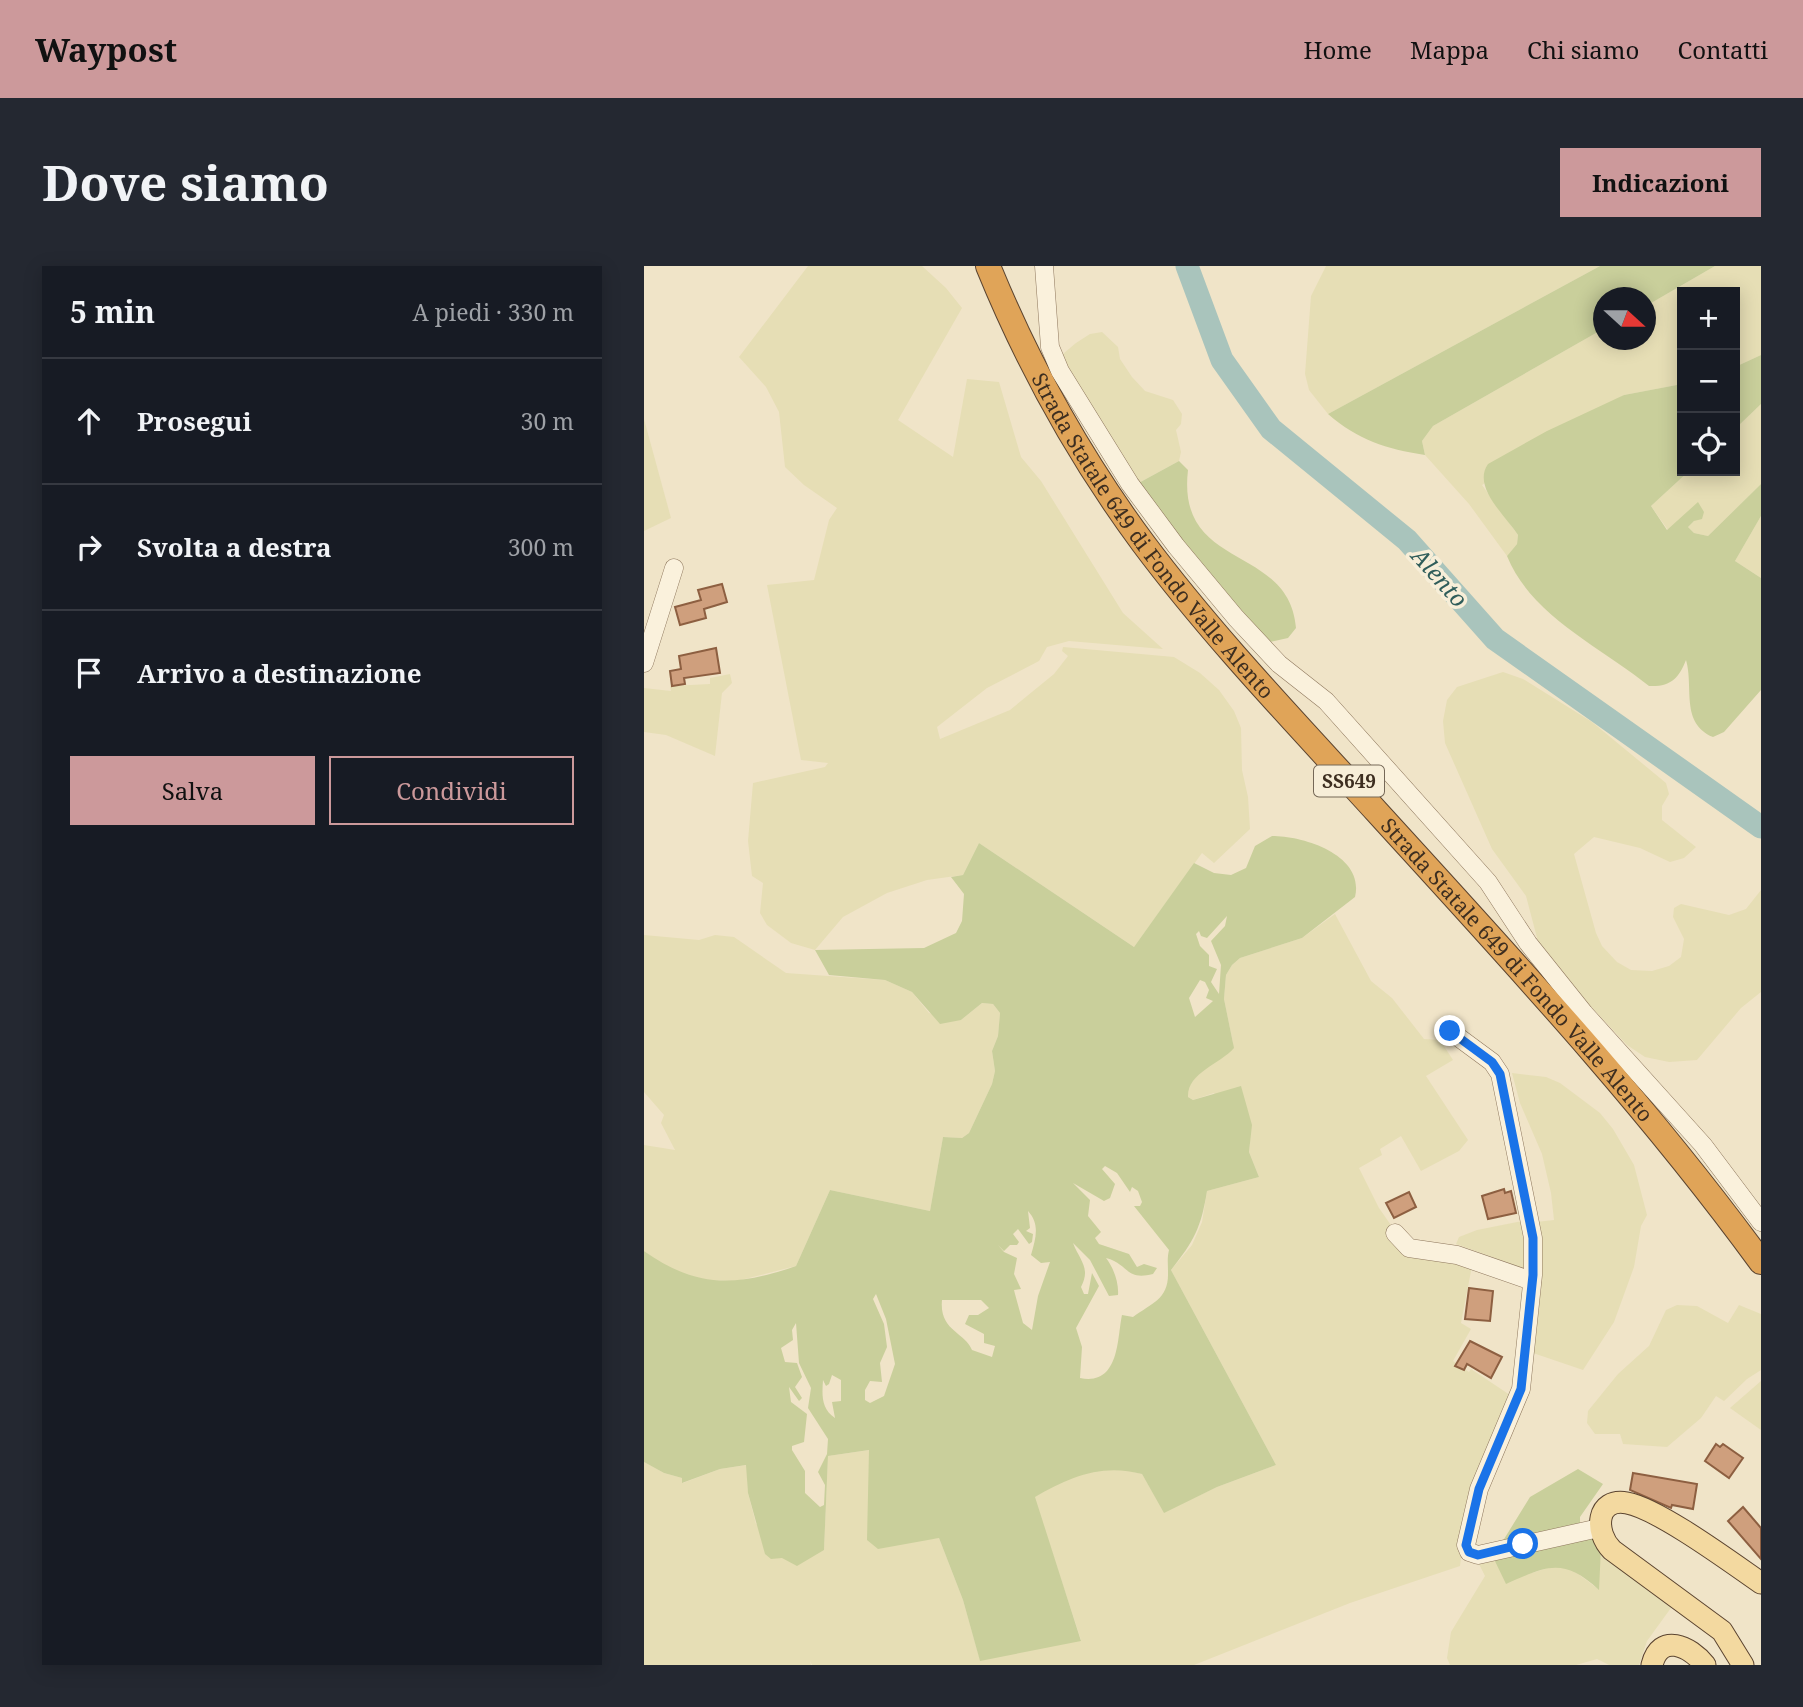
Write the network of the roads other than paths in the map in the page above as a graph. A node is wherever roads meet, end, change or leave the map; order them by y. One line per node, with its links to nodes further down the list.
1 (988, 266): 8 (highway, Strada Statale 649 di Fondo Valle Alento / SS649)
2 (1044, 266): 6 (street)
3 (674, 568): 4 (street)
4 (644, 663)
5 (1450, 1031): 9 (street)
6 (1761, 1222)
7 (1395, 1233): 9 (street)
8 (1761, 1262)
9 (1532, 1281): 10 (street)
10 (1599, 1528): 11 (main road); 14 (main road)
11 (1761, 1583)
12 (1652, 1665): 13 (main road)
13 (1705, 1665)
14 (1743, 1665)

